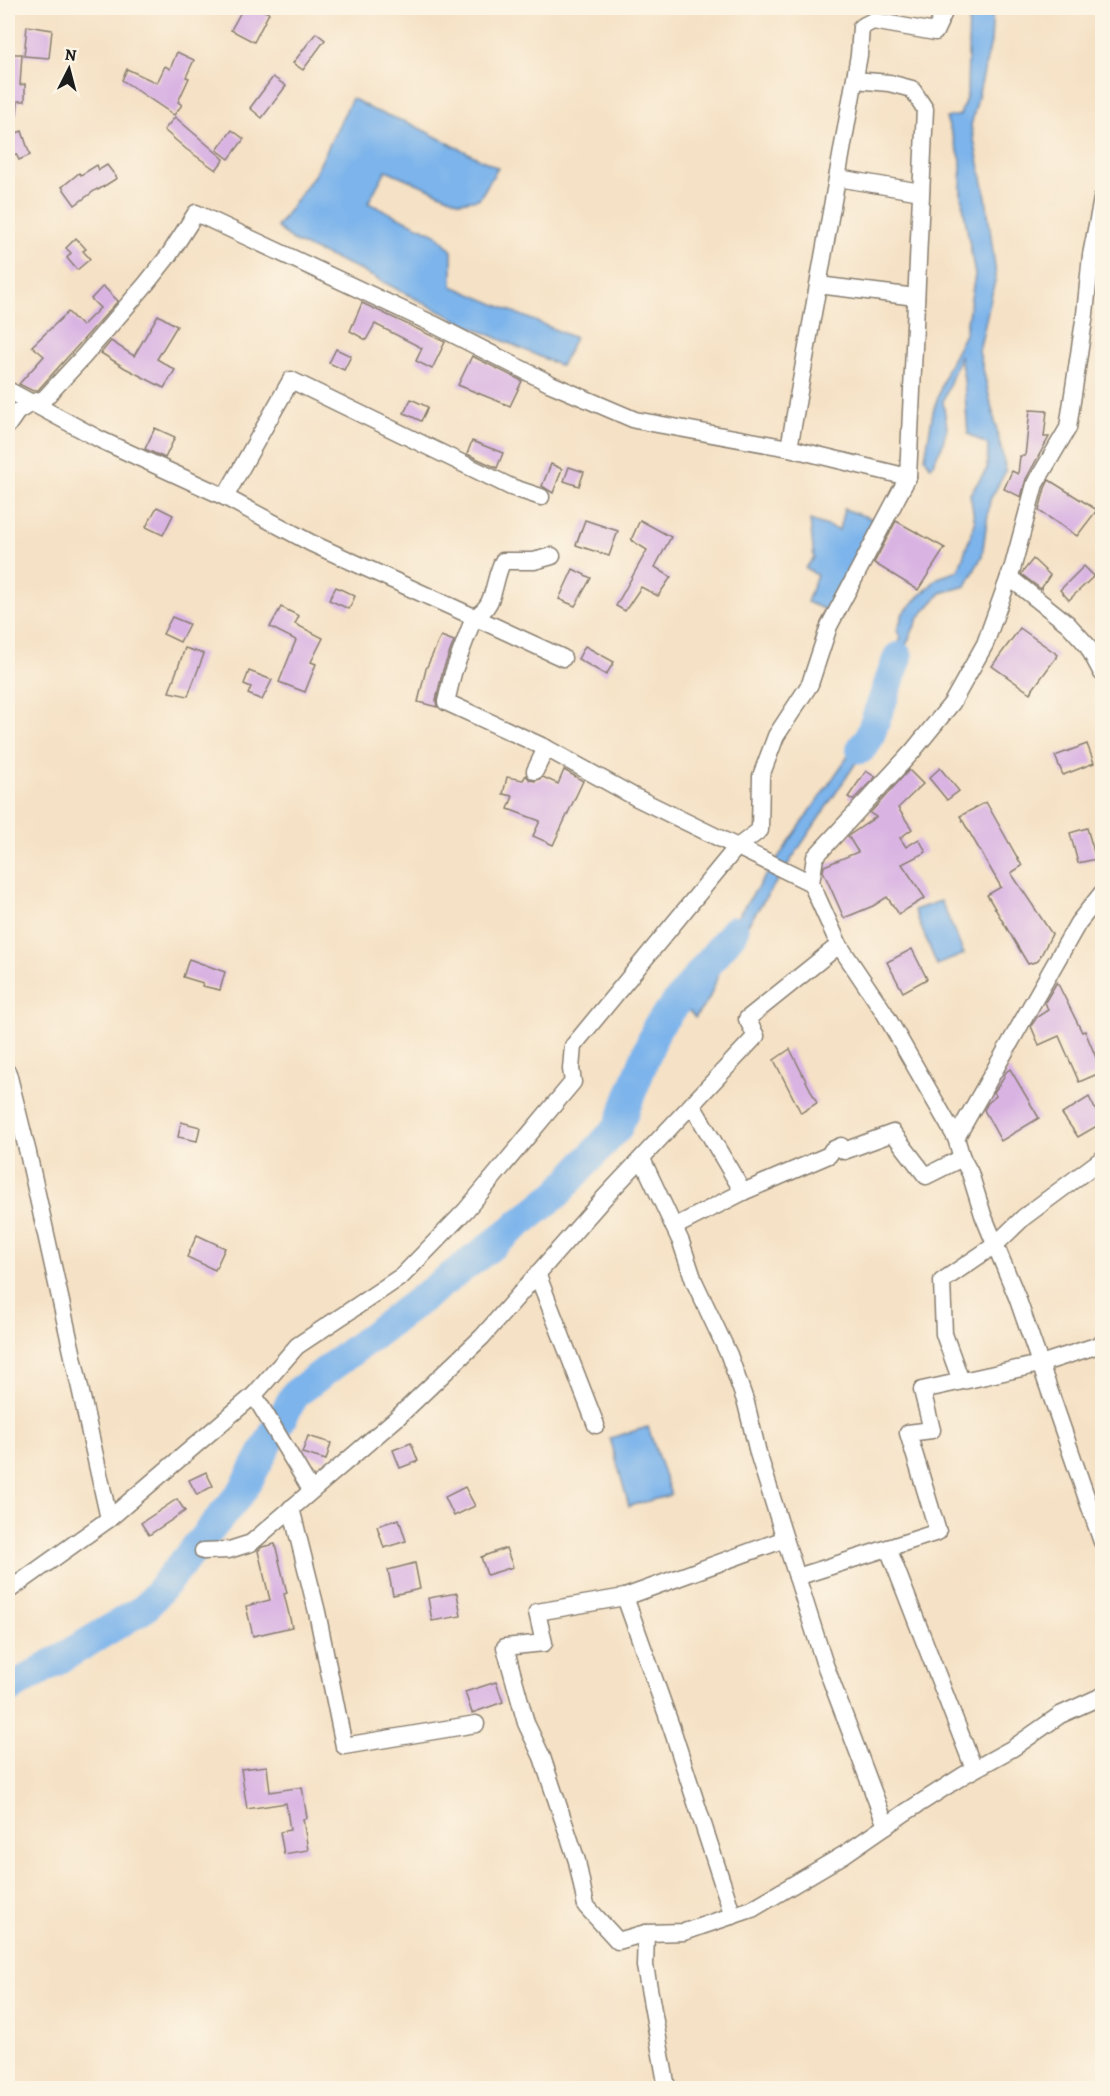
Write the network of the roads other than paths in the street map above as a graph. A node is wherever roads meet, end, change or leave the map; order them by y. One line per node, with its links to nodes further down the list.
1 (946, 8): 2 (street)
2 (855, 80): 3 (street); 4 (street)
3 (838, 178): 4 (street); 6 (street)
4 (921, 192): 7 (street)
5 (1102, 199): 16 (street)
6 (818, 285): 7 (street); 11 (street)
7 (916, 297): 12 (street)
8 (8, 390): 9 (street)
9 (31, 403): 10 (street); 11 (street); 13 (street)
10 (8, 425)
11 (789, 448): 12 (street)
12 (908, 477): 22 (street)
13 (225, 497): 14 (street); 17 (street)
14 (540, 497)
15 (552, 556): 17 (street)
16 (1009, 577): 19 (street); 23 (street)
17 (474, 617): 18 (street); 20 (street)
18 (563, 658)
19 (1102, 673)
20 (546, 748): 21 (street); 22 (street)
21 (535, 771)
22 (736, 848): 23 (street); 39 (street)
23 (811, 883): 25 (street)
24 (1102, 893): 28 (street)
25 (839, 945): 27 (street); 28 (street)
26 (8, 1073): 43 (street)
27 (692, 1105): 30 (street); 32 (street)
28 (956, 1138): 29 (street)
29 (962, 1158): 32 (street); 34 (street)
30 (642, 1159): 33 (street); 35 (street)
31 (1102, 1159): 34 (street)
32 (743, 1192): 33 (street)
33 (674, 1227): 44 (street)
34 (996, 1245): 37 (street); 38 (street)
35 (538, 1276): 40 (street); 41 (street)
36 (1102, 1344): 37 (street)
37 (1040, 1364): 38 (street); 45 (street)
38 (962, 1381): 46 (street)
39 (255, 1395): 41 (street); 43 (street)
40 (596, 1425)
41 (311, 1490): 42 (street)
42 (291, 1508): 47 (street); 52 (street)
43 (109, 1519): 49 (street)
44 (785, 1539): 48 (street); 50 (street)
45 (1102, 1542)
46 (888, 1548): 48 (street); 53 (street)
47 (203, 1551)
48 (797, 1577): 54 (street)
49 (8, 1591)
50 (626, 1596): 55 (street); 56 (street)
51 (1102, 1696): 53 (street)
52 (476, 1724)
53 (974, 1769): 54 (street)
54 (886, 1826): 55 (street)
55 (733, 1916): 56 (street)
56 (646, 1934): 57 (street)
57 (667, 2088)

